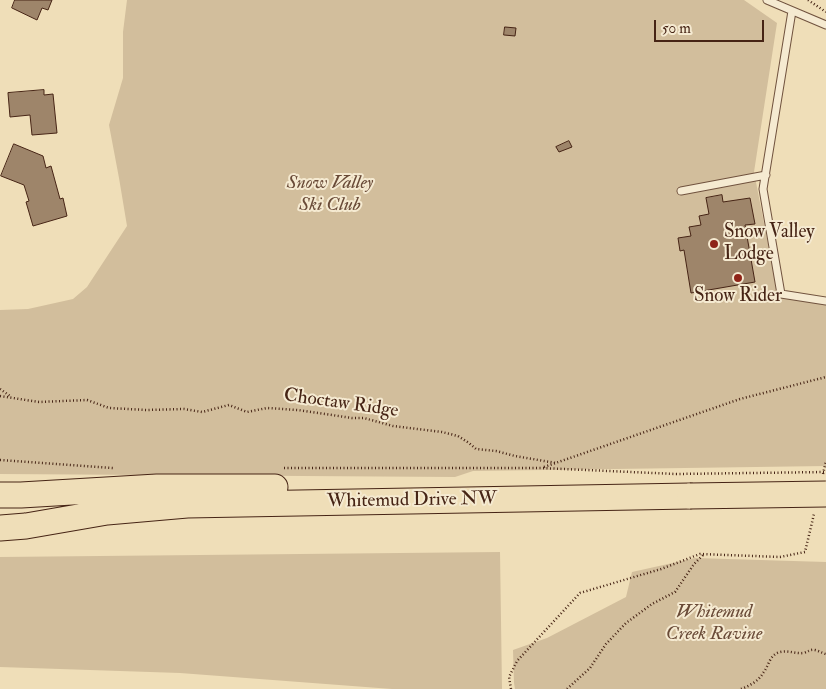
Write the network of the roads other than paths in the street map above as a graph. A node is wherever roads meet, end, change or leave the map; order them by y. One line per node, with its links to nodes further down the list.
1 (767, 0): 2 (lane)
2 (792, 11): 3 (lane); 4 (lane)
3 (826, 25)
4 (766, 175): 5 (lane); 6 (lane)
5 (681, 192)
6 (826, 301)
7 (686, 484): 8 (highway, Whitemud Drive NW); 9 (highway, Whitemud Drive NW); 10 (highway, Whitemud Drive NW)
8 (822, 490)
9 (7, 496)
10 (0, 528)

